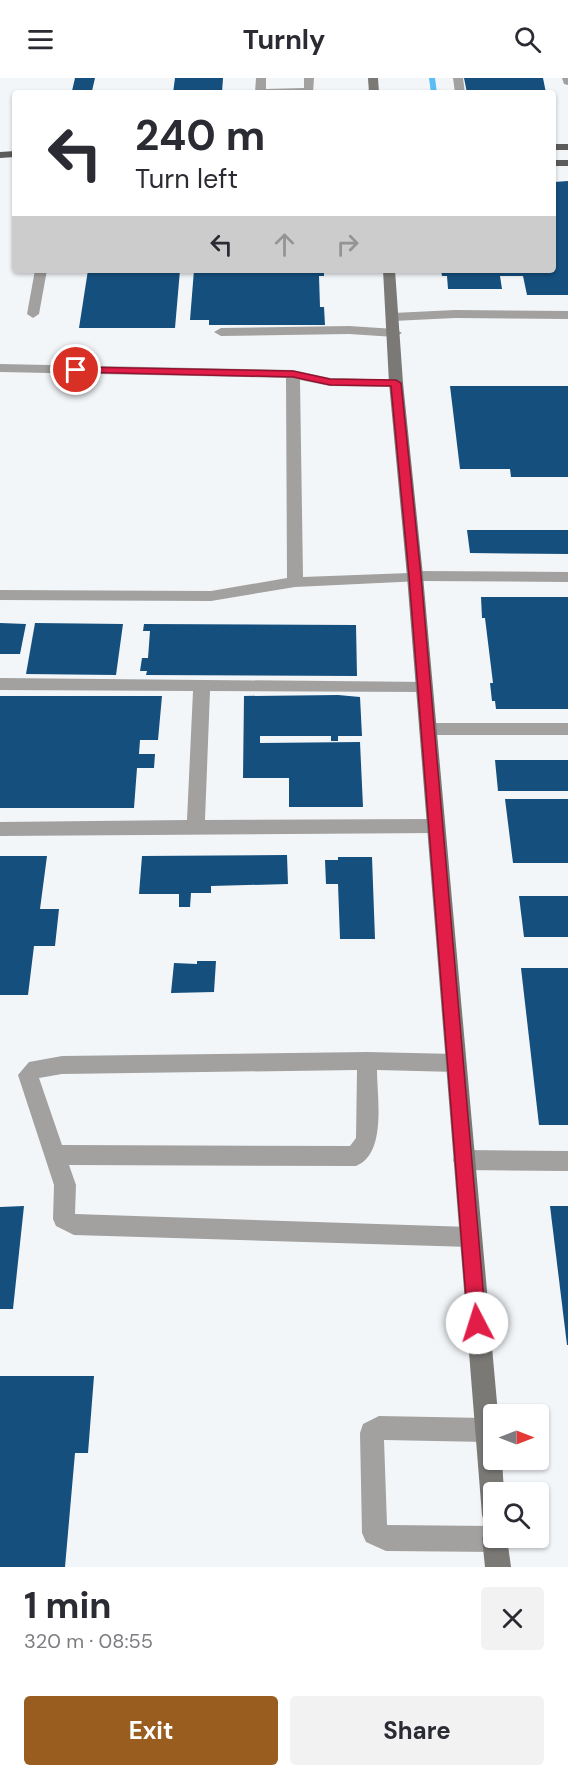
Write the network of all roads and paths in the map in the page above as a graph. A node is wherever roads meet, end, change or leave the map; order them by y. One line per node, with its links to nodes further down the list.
1 (41, 273): 3 (lane)
2 (389, 273): 5 (street)
3 (33, 314)
4 (568, 315): 5 (lane)
5 (394, 325): 6 (lane); 9 (street)
6 (220, 332)
7 (0, 368): 8 (lane)
8 (293, 374): 9 (lane); 12 (lane)
9 (396, 383): 10 (street)
10 (415, 577): 11 (lane); 12 (lane); 16 (street)
11 (568, 578)
12 (295, 582): 13 (lane)
13 (0, 595)
14 (0, 684): 15 (lane)
15 (202, 686): 16 (lane); 20 (lane)
16 (424, 686): 17 (street)
17 (428, 729): 18 (lane); 19 (street)
18 (568, 729)
19 (436, 826): 20 (lane); 23 (street)
20 (196, 827): 21 (lane)
21 (0, 829)
22 (366, 1061): 23 (lane); 24 (lane); 24 (lane)
23 (456, 1063): 25 (street)
24 (55, 1155): 27 (lane)
25 (464, 1160): 26 (lane); 27 (street)
26 (568, 1161)
27 (470, 1237): 28 (street)
28 (484, 1404)
29 (483, 1430): 30 (lane)
30 (483, 1532)
31 (496, 1548): 32 (street)
32 (498, 1567)

